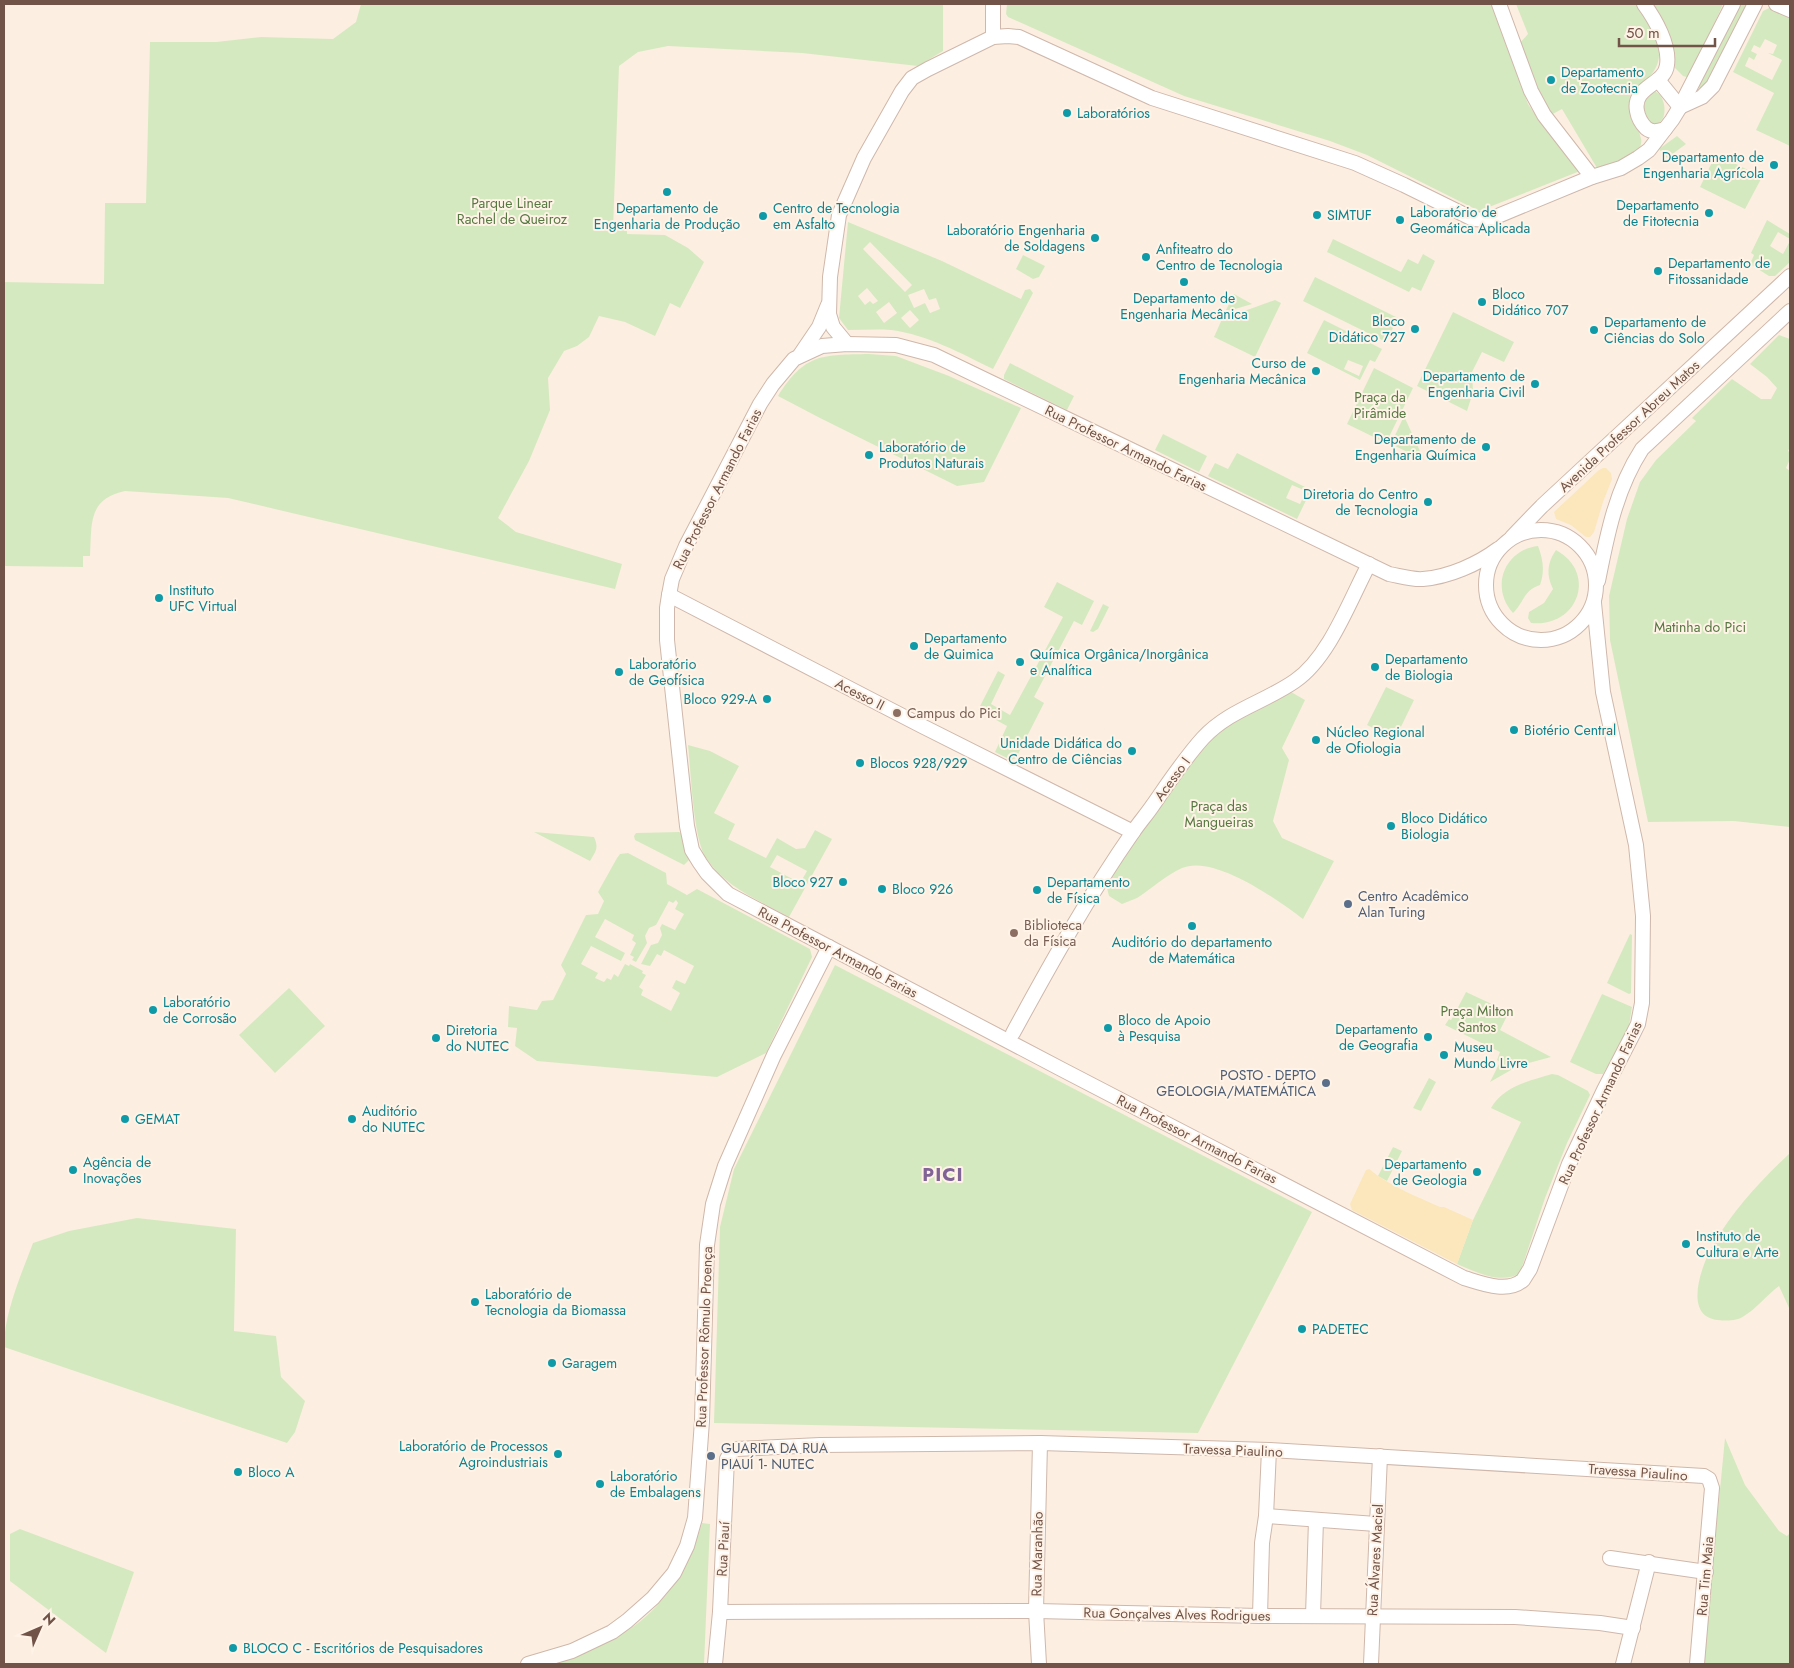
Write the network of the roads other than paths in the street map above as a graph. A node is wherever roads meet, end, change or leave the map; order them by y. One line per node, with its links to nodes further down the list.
1 (993, 4): 8 (street)
2 (1499, 4): 12 (street)
3 (1644, 4): 9 (street)
4 (1732, 4): 10 (street)
5 (1755, 4): 10 (street)
6 (1776, 4): 7 (street)
7 (1790, 10)
8 (993, 37): 12 (street); 14 (street)
9 (1658, 80): 10 (street); 11 (street)
10 (1680, 107): 11 (street)
11 (1665, 129): 12 (street)
12 (1592, 177)
13 (1790, 276): 18 (street, Avenida Professor Abreu Matos)
14 (830, 300): 16 (street); 17 (street)
15 (1790, 311): 21 (street, Avenida Professor Abreu Matos)
16 (847, 344): 17 (street, Rua Professor Armando Farias); 20 (street, Rua Professor Armando Farias)
17 (800, 355): 22 (street, Rua Professor Armando Farias)
18 (1512, 537): 19 (street); 21 (street)
19 (1498, 549): 20 (street, Rua Professor Armando Farias); 23 (street)
20 (1369, 564): 24 (street, Acesso I)
21 (1597, 587): 23 (street)
22 (669, 595): 24 (street, Acesso II); 25 (street, Rua Professor Armando Farias)
23 (1594, 603): 25 (street, Rua Professor Armando Farias)
24 (1133, 832): 26 (street, Acesso I)
25 (829, 947): 44 (street, Rua Professor Rômulo Proença)
26 (1012, 1033)
27 (1040, 1443): 28 (street, Travessa Piaulino); 29 (street, Travessa Piaulino); 38 (street, Rua Maranhão)
28 (746, 1448): 39 (street, Rua Piauí)
29 (1269, 1450): 30 (street, Travessa Piaulino); 32 (street)
30 (1380, 1456): 31 (street, Travessa Piaulino); 34 (street, Rua Álvares Maciel)
31 (1712, 1488): 37 (street, Rua Tim Maia)
32 (1266, 1516): 33 (street); 40 (street)
33 (1316, 1520): 34 (street); 41 (street)
34 (1376, 1524): 42 (street, Rua Álvares Maciel)
35 (1610, 1558): 36 (street)
36 (1649, 1562): 37 (street); 43 (street)
37 (1706, 1572): 49 (street, Rua Tim Maia)
38 (1036, 1611): 39 (street, Rua Gonçalves Alves Rodrigues); 40 (street, Rua Gonçalves Alves Rodrigues); 46 (street, Rua Maranhão)
39 (720, 1612): 45 (street, Rua Piauí)
40 (1260, 1616): 41 (street, Rua Gonçalves Alves Rodrigues)
41 (1313, 1616): 42 (street, Rua Gonçalves Alves Rodrigues)
42 (1372, 1617): 43 (street, Rua Gonçalves Alves Rodrigues); 47 (street, Rua Álvares Maciel)
43 (1633, 1628): 48 (street)
44 (528, 1664)
45 (715, 1664)
46 (1039, 1664)
47 (1371, 1664)
48 (1623, 1664)
49 (1697, 1664)

